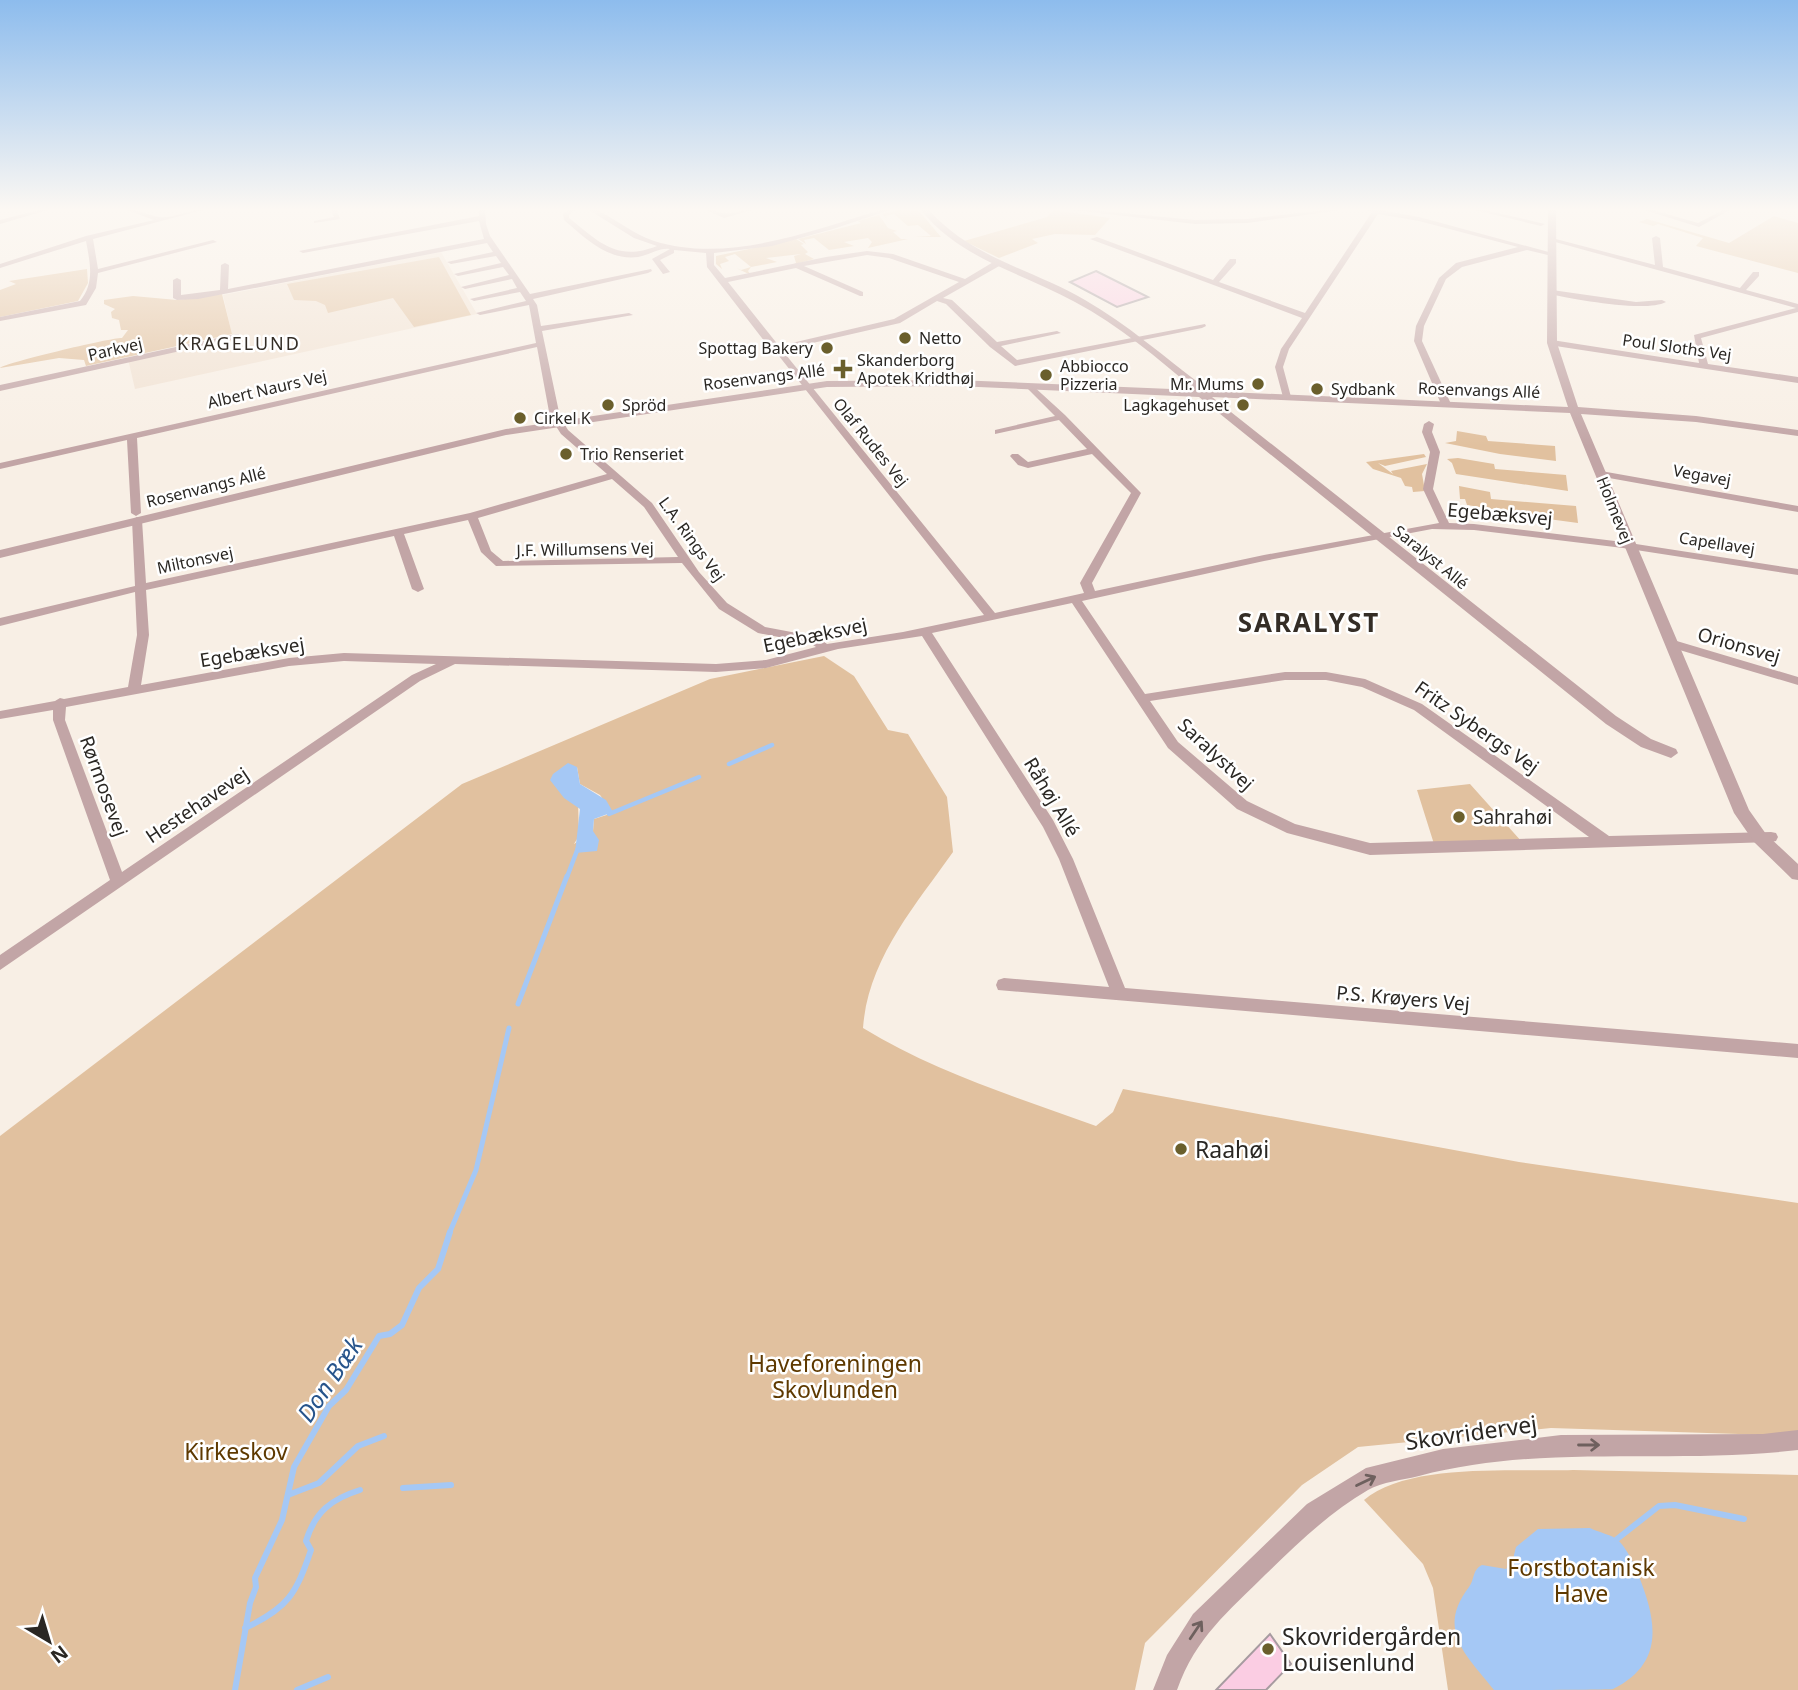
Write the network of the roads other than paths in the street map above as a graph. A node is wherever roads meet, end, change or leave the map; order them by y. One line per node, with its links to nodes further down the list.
1 (92, 289): 28 (street)
2 (177, 289): 17 (street)
3 (224, 289): 17 (street)
4 (240, 289): 17 (street)
5 (523, 289): 20 (street)
6 (562, 289): 20 (street)
7 (729, 289): 37 (street, Olaf Rudes Vej)
8 (849, 289): 19 (street)
9 (950, 289): 21 (street)
10 (1055, 289): 33 (street, Saralyst Allé)
11 (1230, 289): 27 (street)
12 (1325, 289): 27 (street)
13 (1438, 289): 47 (street)
14 (1552, 289): 18 (street, Holmevej)
15 (1733, 289): 16 (street)
16 (1741, 291): 24 (street)
17 (224, 292)
18 (1552, 292): 23 (street); 34 (street, Holmevej)
19 (860, 294)
20 (528, 296): 22 (street); 25 (street); 30 (street)
21 (935, 298): 36 (street); 37 (street)
22 (474, 299)
23 (1662, 302)
24 (1798, 308): 38 (street)
25 (480, 313)
26 (629, 315): 30 (street)
27 (1307, 317): 46 (street)
28 (0, 319)
29 (1202, 326): 33 (street)
30 (538, 330): 35 (street)
31 (1057, 333): 36 (street)
32 (236, 336): 43 (street, Parkvej)
33 (1134, 340): 36 (street); 39 (street, Saralyst Allé)
34 (1552, 343): 38 (street, Poul Sloths Vej); 48 (street, Holmevej)
35 (541, 344): 50 (street); 54 (street, Albert Naurs Vej)
36 (993, 345)
37 (775, 349): 41 (street, Olaf Rudes Vej)
38 (1704, 365): 40 (street, Poul Sloths Vej)
39 (1178, 375): 44 (street, Saralyst Allé); 45 (street, Saralyst Allé)
40 (1798, 380)
41 (805, 386): 42 (street, Rosenvangs Allé); 50 (street, Rosenvangs Allé); 74 (street, Olaf Rudes Vej)
42 (1031, 387): 44 (street, Rosenvangs Allé); 49 (street)
43 (0, 388)
44 (1188, 393): 45 (street, Rosenvangs Allé)
45 (1202, 394): 46 (street, Rosenvangs Allé); 65 (street, Saralyst Allé)
46 (1287, 397): 47 (street, Rosenvangs Allé)
47 (1447, 404): 48 (street, Rosenvangs Allé)
48 (1574, 410): 53 (street, Rosenvangs Allé); 58 (street, Holmevej)
49 (1062, 417): 52 (street); 55 (street)
50 (558, 422): 59 (street, L.A. Rings Vej); 62 (street, Rosenvangs Allé)
51 (1429, 424): 63 (street)
52 (998, 432)
53 (1798, 433)
54 (132, 436): 57 (street, Albert Naurs Vej); 62 (street)
55 (1095, 450): 56 (street); 72 (street)
56 (1015, 456)
57 (0, 466)
58 (1601, 474): 60 (street, Vegavej); 66 (street, Holmevej)
59 (616, 475): 61 (street, Miltonsvej); 68 (street, L.A. Rings Vej)
60 (1798, 509)
61 (472, 516): 64 (street, Miltonsvej); 68 (street, J.F. Willumsens Vej)
62 (136, 517): 67 (street, Rosenvangs Allé); 70 (street)
63 (1445, 525): 65 (street, Egebæksvej); 66 (street, Egebæksvej)
64 (398, 532): 70 (street, Miltonsvej); 71 (street)
65 (1378, 535): 72 (street, Egebæksvej); 87 (street, Saralyst Allé)
66 (1630, 545): 69 (street, Capellavej); 77 (street, Holmevej)
67 (0, 554)
68 (685, 560): 78 (street, L.A. Rings Vej)
69 (1798, 572)
70 (139, 588): 75 (street, Miltonsvej); 83 (street)
71 (418, 589)
72 (1091, 596): 73 (street, Egebæksvej)
73 (1075, 599): 74 (street, Egebæksvej); 84 (street, Saralystvej)
74 (992, 617): 76 (street, Egebæksvej)
75 (0, 622)
76 (925, 631): 78 (street, Egebæksvej); 95 (street, Råhøj Allé)
77 (1670, 643): 82 (street, Orionsvej); 88 (street, Holmevej)
78 (827, 649): 80 (street, Egebæksvej)
79 (410, 657): 80 (street, Egebæksvej); 81 (street); 83 (street, Egebæksvej)
80 (457, 659): 81 (street, Hestehavevej)
81 (416, 678): 92 (street, Hestehavevej)
82 (1798, 681)
83 (134, 689): 85 (street, Egebæksvej)
84 (1144, 698): 89 (street, Fritz Sybergs Vej); 89 (street, Saralystvej)
85 (60, 702): 86 (street, Egebæksvej); 92 (street, Rørmosevej)
86 (0, 715)
87 (1671, 753)
88 (1765, 838): 89 (street, Saralystvej); 90 (street, Holmevej); 91 (street, Holmevej)
89 (1608, 843)
90 (1798, 865)
91 (1798, 874)
92 (118, 882): 93 (street, Hestehavevej)
93 (0, 963)
94 (1004, 985): 95 (street, P.S. Krøyers Vej)
95 (1120, 995): 96 (street, P.S. Krøyers Vej)
96 (1798, 1051)
97 (1798, 1440): 98 (street, Skovridervej, one-way to 97)
98 (1165, 1690)

